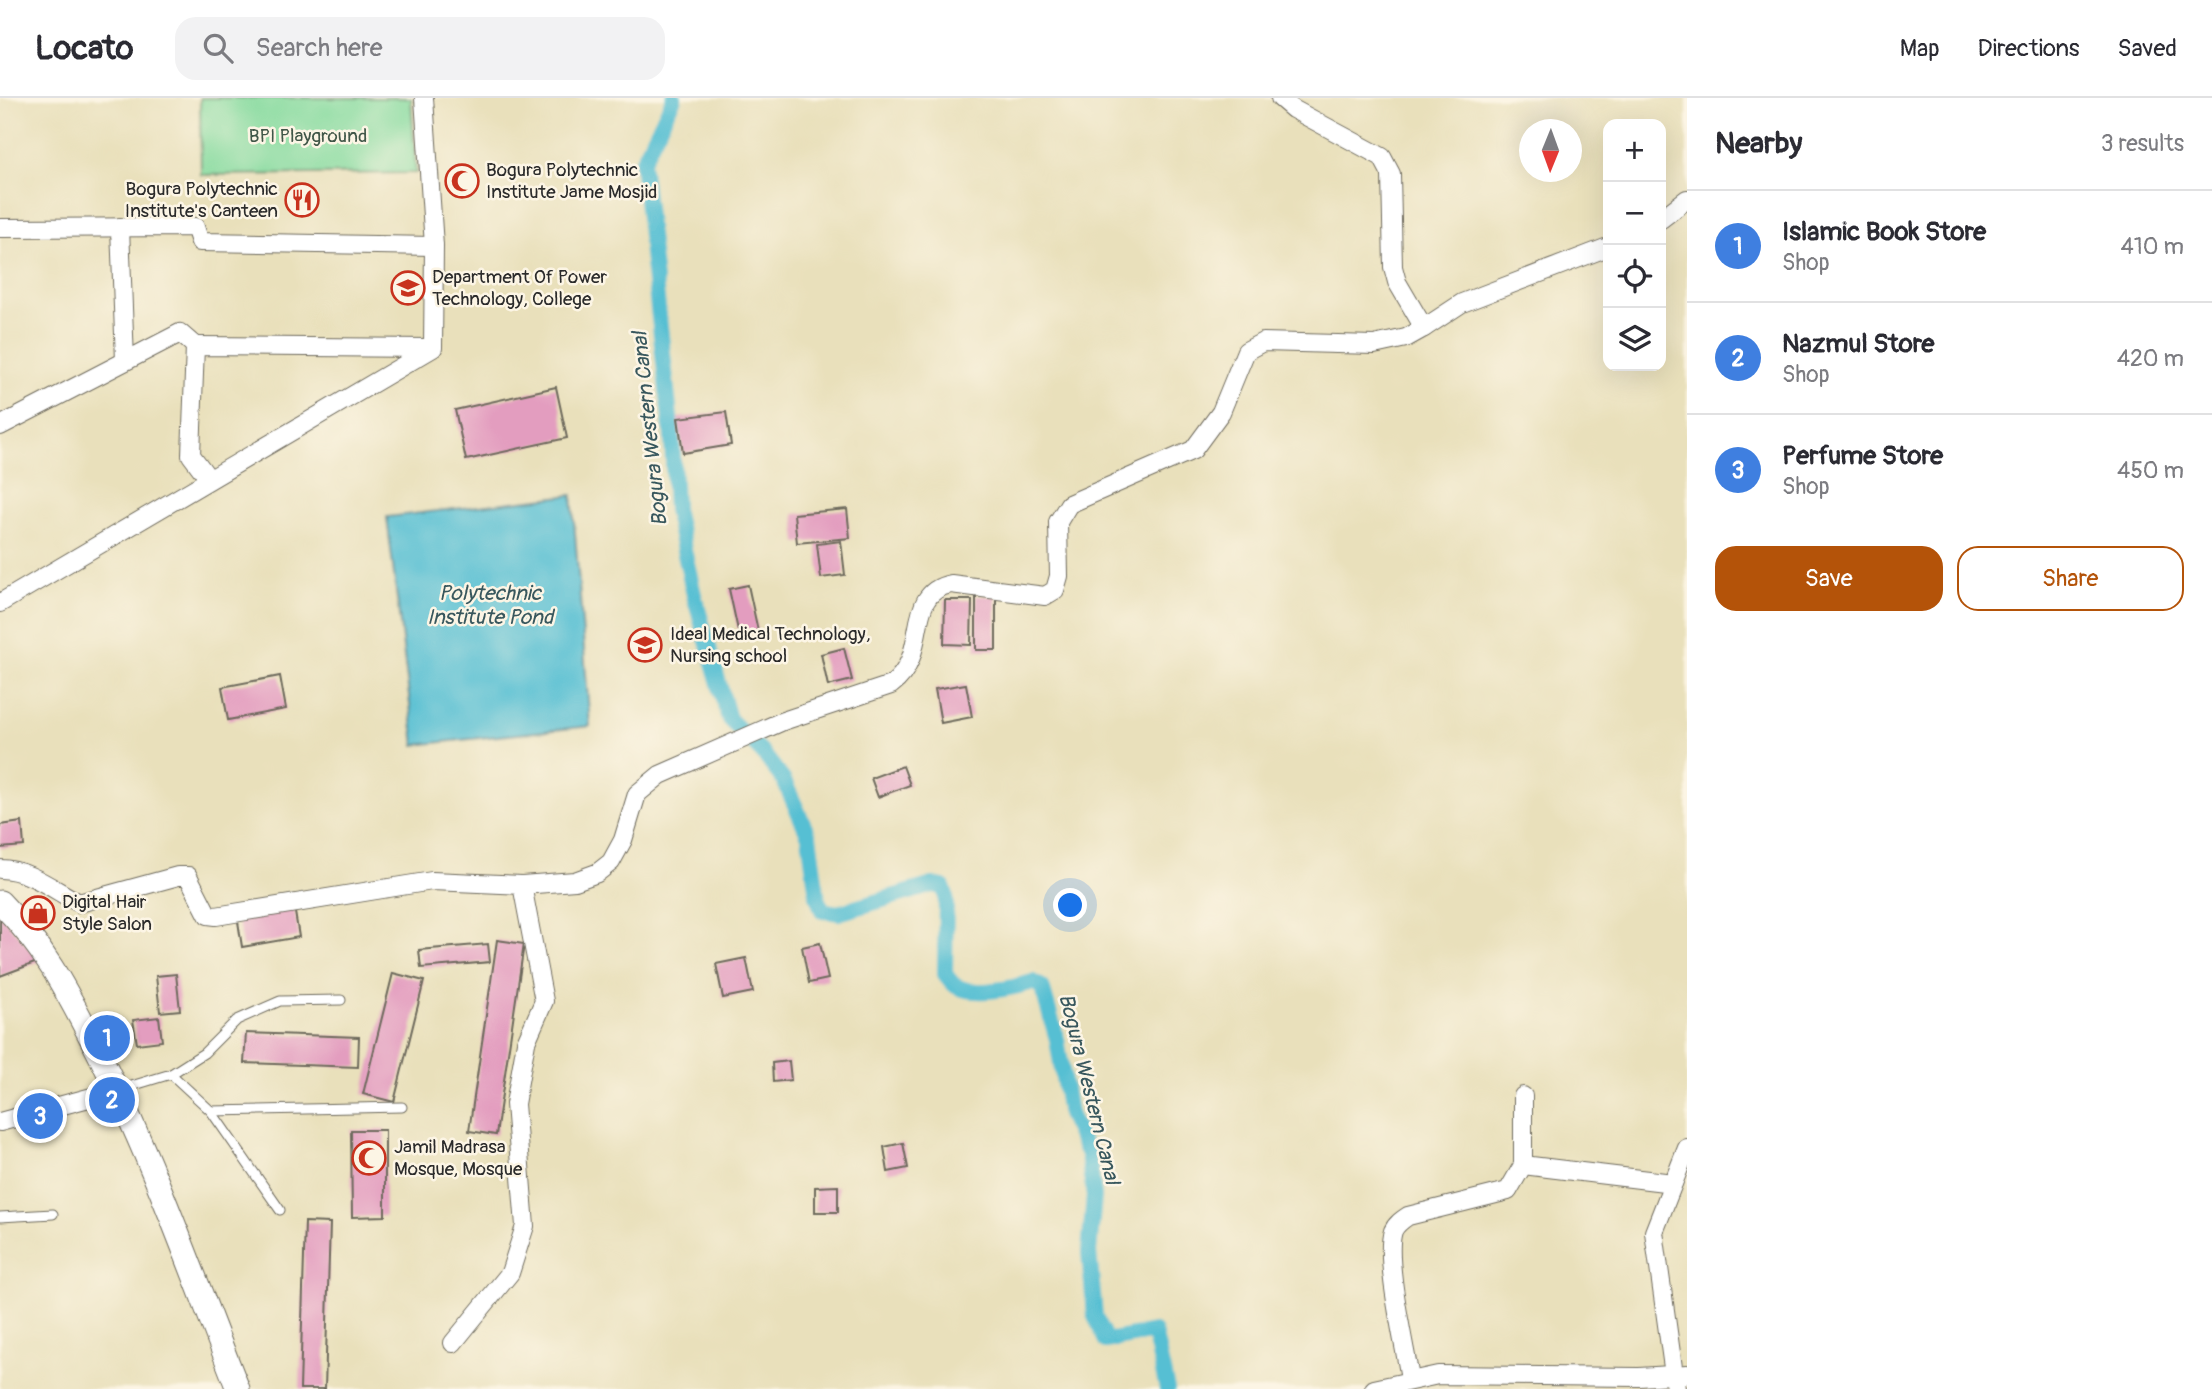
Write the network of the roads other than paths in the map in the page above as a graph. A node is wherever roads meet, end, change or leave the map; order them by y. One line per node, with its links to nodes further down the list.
1 (424, 98): 7 (street)
2 (1280, 98): 9 (street)
3 (1687, 199): 4 (street)
4 (1666, 215)
5 (120, 227): 6 (street); 7 (street); 12 (street)
6 (0, 228)
7 (434, 246): 11 (street)
8 (1603, 249): 9 (street)
9 (1424, 328): 17 (street)
10 (195, 346): 11 (street); 12 (street); 14 (street)
11 (433, 348): 14 (street)
12 (125, 361): 13 (street)
13 (0, 426)
14 (209, 478): 15 (street)
15 (0, 603)
16 (0, 869): 17 (street)
17 (522, 886): 32 (street)
18 (0, 902): 21 (street)
19 (341, 1000): 20 (lane)
20 (171, 1074): 21 (lane); 24 (lane)
21 (118, 1090): 25 (street); 35 (street)
22 (1523, 1096): 27 (street)
23 (402, 1107): 24 (lane)
24 (211, 1111): 29 (lane)
25 (0, 1122)
26 (1687, 1148): 28 (street)
27 (1523, 1165): 28 (street); 33 (street)
28 (1673, 1182): 34 (street)
29 (280, 1210)
30 (53, 1214): 31 (lane)
31 (0, 1217)
32 (453, 1343)
33 (1410, 1379): 34 (street); 36 (street)
34 (1679, 1380)
35 (238, 1389)
36 (1374, 1389)

